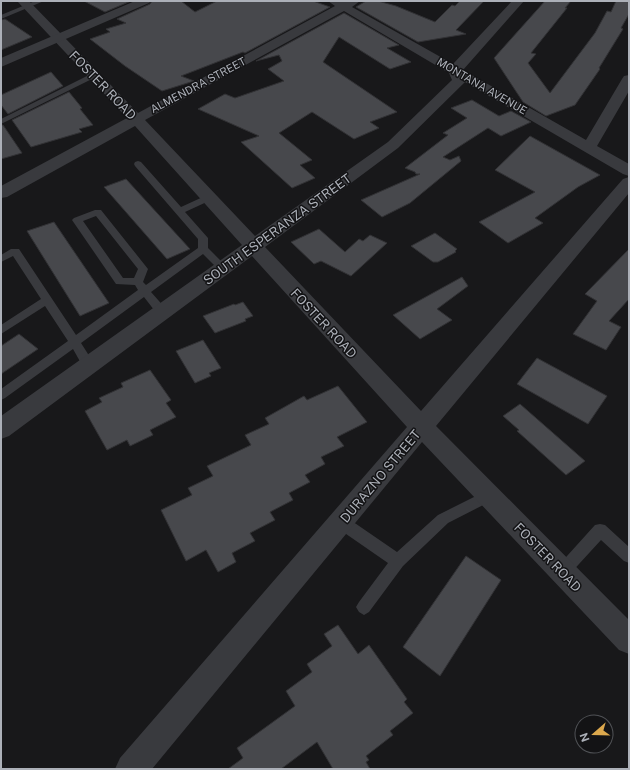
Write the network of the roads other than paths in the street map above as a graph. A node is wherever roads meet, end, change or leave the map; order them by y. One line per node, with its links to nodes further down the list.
1 (145, 1): 6 (street)
2 (518, 1): 8 (street)
3 (31, 3): 5 (lane); 6 (street, FOSTER ROAD)
4 (344, 3): 8 (street, MONTANA AVENUE); 11 (street, ALMENDRA STREET)
5 (1, 17)
6 (57, 38): 7 (street); 9 (street, FOSTER ROAD)
7 (1, 63)
8 (455, 70): 13 (street, MONTANA AVENUE); 20 (street, SOUTH ESPERANZA STREET)
9 (94, 76): 11 (street, FOSTER ROAD); 12 (lane)
10 (629, 79): 13 (street)
11 (136, 119): 17 (street, ALMENDRA STREET); 18 (street, FOSTER ROAD)
12 (1, 122)
13 (589, 147): 15 (street, MONTANA AVENUE)
14 (138, 164): 19 (lane)
15 (629, 171)
16 (629, 182): 31 (street, DURAZNO STREET)
17 (1, 193)
18 (208, 198): 19 (lane); 20 (street, FOSTER ROAD)
19 (180, 211): 21 (lane)
20 (252, 246): 23 (street, SOUTH ESPERANZA STREET); 31 (street, FOSTER ROAD)
21 (203, 249): 23 (lane); 24 (lane)
22 (1, 259): 25 (lane)
23 (222, 268): 26 (street, SOUTH ESPERANZA STREET)
24 (141, 286): 24 (lane); 26 (lane); 28 (lane)
25 (47, 300): 27 (lane); 28 (lane)
26 (162, 312): 29 (street, SOUTH ESPERANZA STREET)
27 (1, 330)
28 (74, 342): 29 (lane); 30 (lane)
29 (89, 365): 32 (street, SOUTH ESPERANZA STREET)
30 (1, 395)
31 (422, 427): 33 (street, FOSTER ROAD); 34 (street, DURAZNO STREET)
32 (1, 429)
33 (488, 496): 36 (lane); 37 (street, FOSTER ROAD)
34 (341, 522): 36 (lane); 40 (street, DURAZNO STREET)
35 (629, 556): 37 (lane)
36 (398, 561): 38 (lane)
37 (562, 571): 39 (street, FOSTER ROAD)
38 (364, 607)
39 (629, 640)
40 (131, 769)

